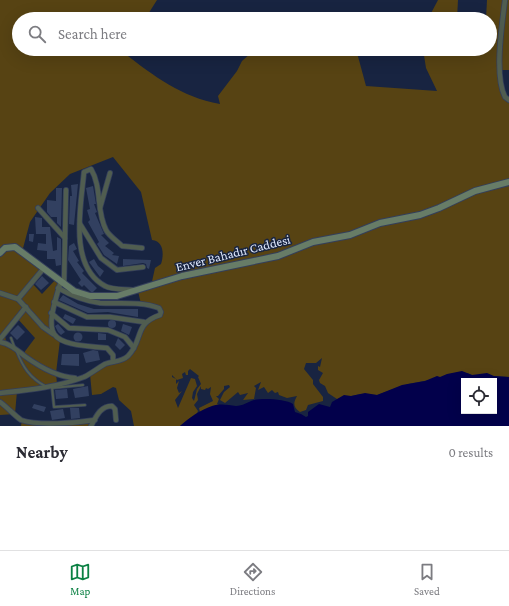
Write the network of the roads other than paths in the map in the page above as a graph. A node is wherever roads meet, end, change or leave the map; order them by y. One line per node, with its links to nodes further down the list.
1 (505, 0): 2 (street)
2 (509, 100)
3 (110, 172): 7 (street)
4 (509, 182): 16 (main road, Enver Bahadır Caddesi)
5 (66, 190): 9 (street)
6 (38, 208): 9 (street)
7 (100, 209): 8 (street); 10 (street)
8 (80, 224): 12 (street); 16 (street)
9 (65, 238): 14 (street)
10 (142, 248)
11 (0, 253): 13 (main road, Enver Bahadır Caddesi)
12 (142, 266)
13 (44, 268): 14 (main road, Enver Bahadır Caddesi); 18 (street)
14 (62, 282): 15 (street); 16 (main road, Enver Bahadır Caddesi)
15 (58, 288): 19 (street); 22 (street)
16 (138, 291)
17 (0, 293): 18 (street)
18 (18, 299): 20 (street)
19 (54, 302): 21 (street); 22 (street)
20 (26, 307): 23 (street); 25 (street)
21 (51, 313): 23 (street); 27 (street)
22 (144, 322): 27 (street)
23 (53, 334): 29 (street)
24 (11, 338): 28 (lane)
25 (0, 339)
26 (0, 342): 28 (street)
27 (134, 348): 29 (street)
28 (16, 350): 30 (street); 32 (lane)
29 (113, 361): 30 (street)
30 (81, 378): 33 (street)
31 (83, 385): 33 (lane)
32 (46, 387): 33 (street); 34 (street)
33 (52, 387): 36 (lane)
34 (0, 393)
35 (0, 402): 39 (street)
36 (86, 405)
37 (95, 420): 38 (street); 39 (street); 40 (street)
38 (116, 420)
39 (42, 425)
40 (91, 426)

